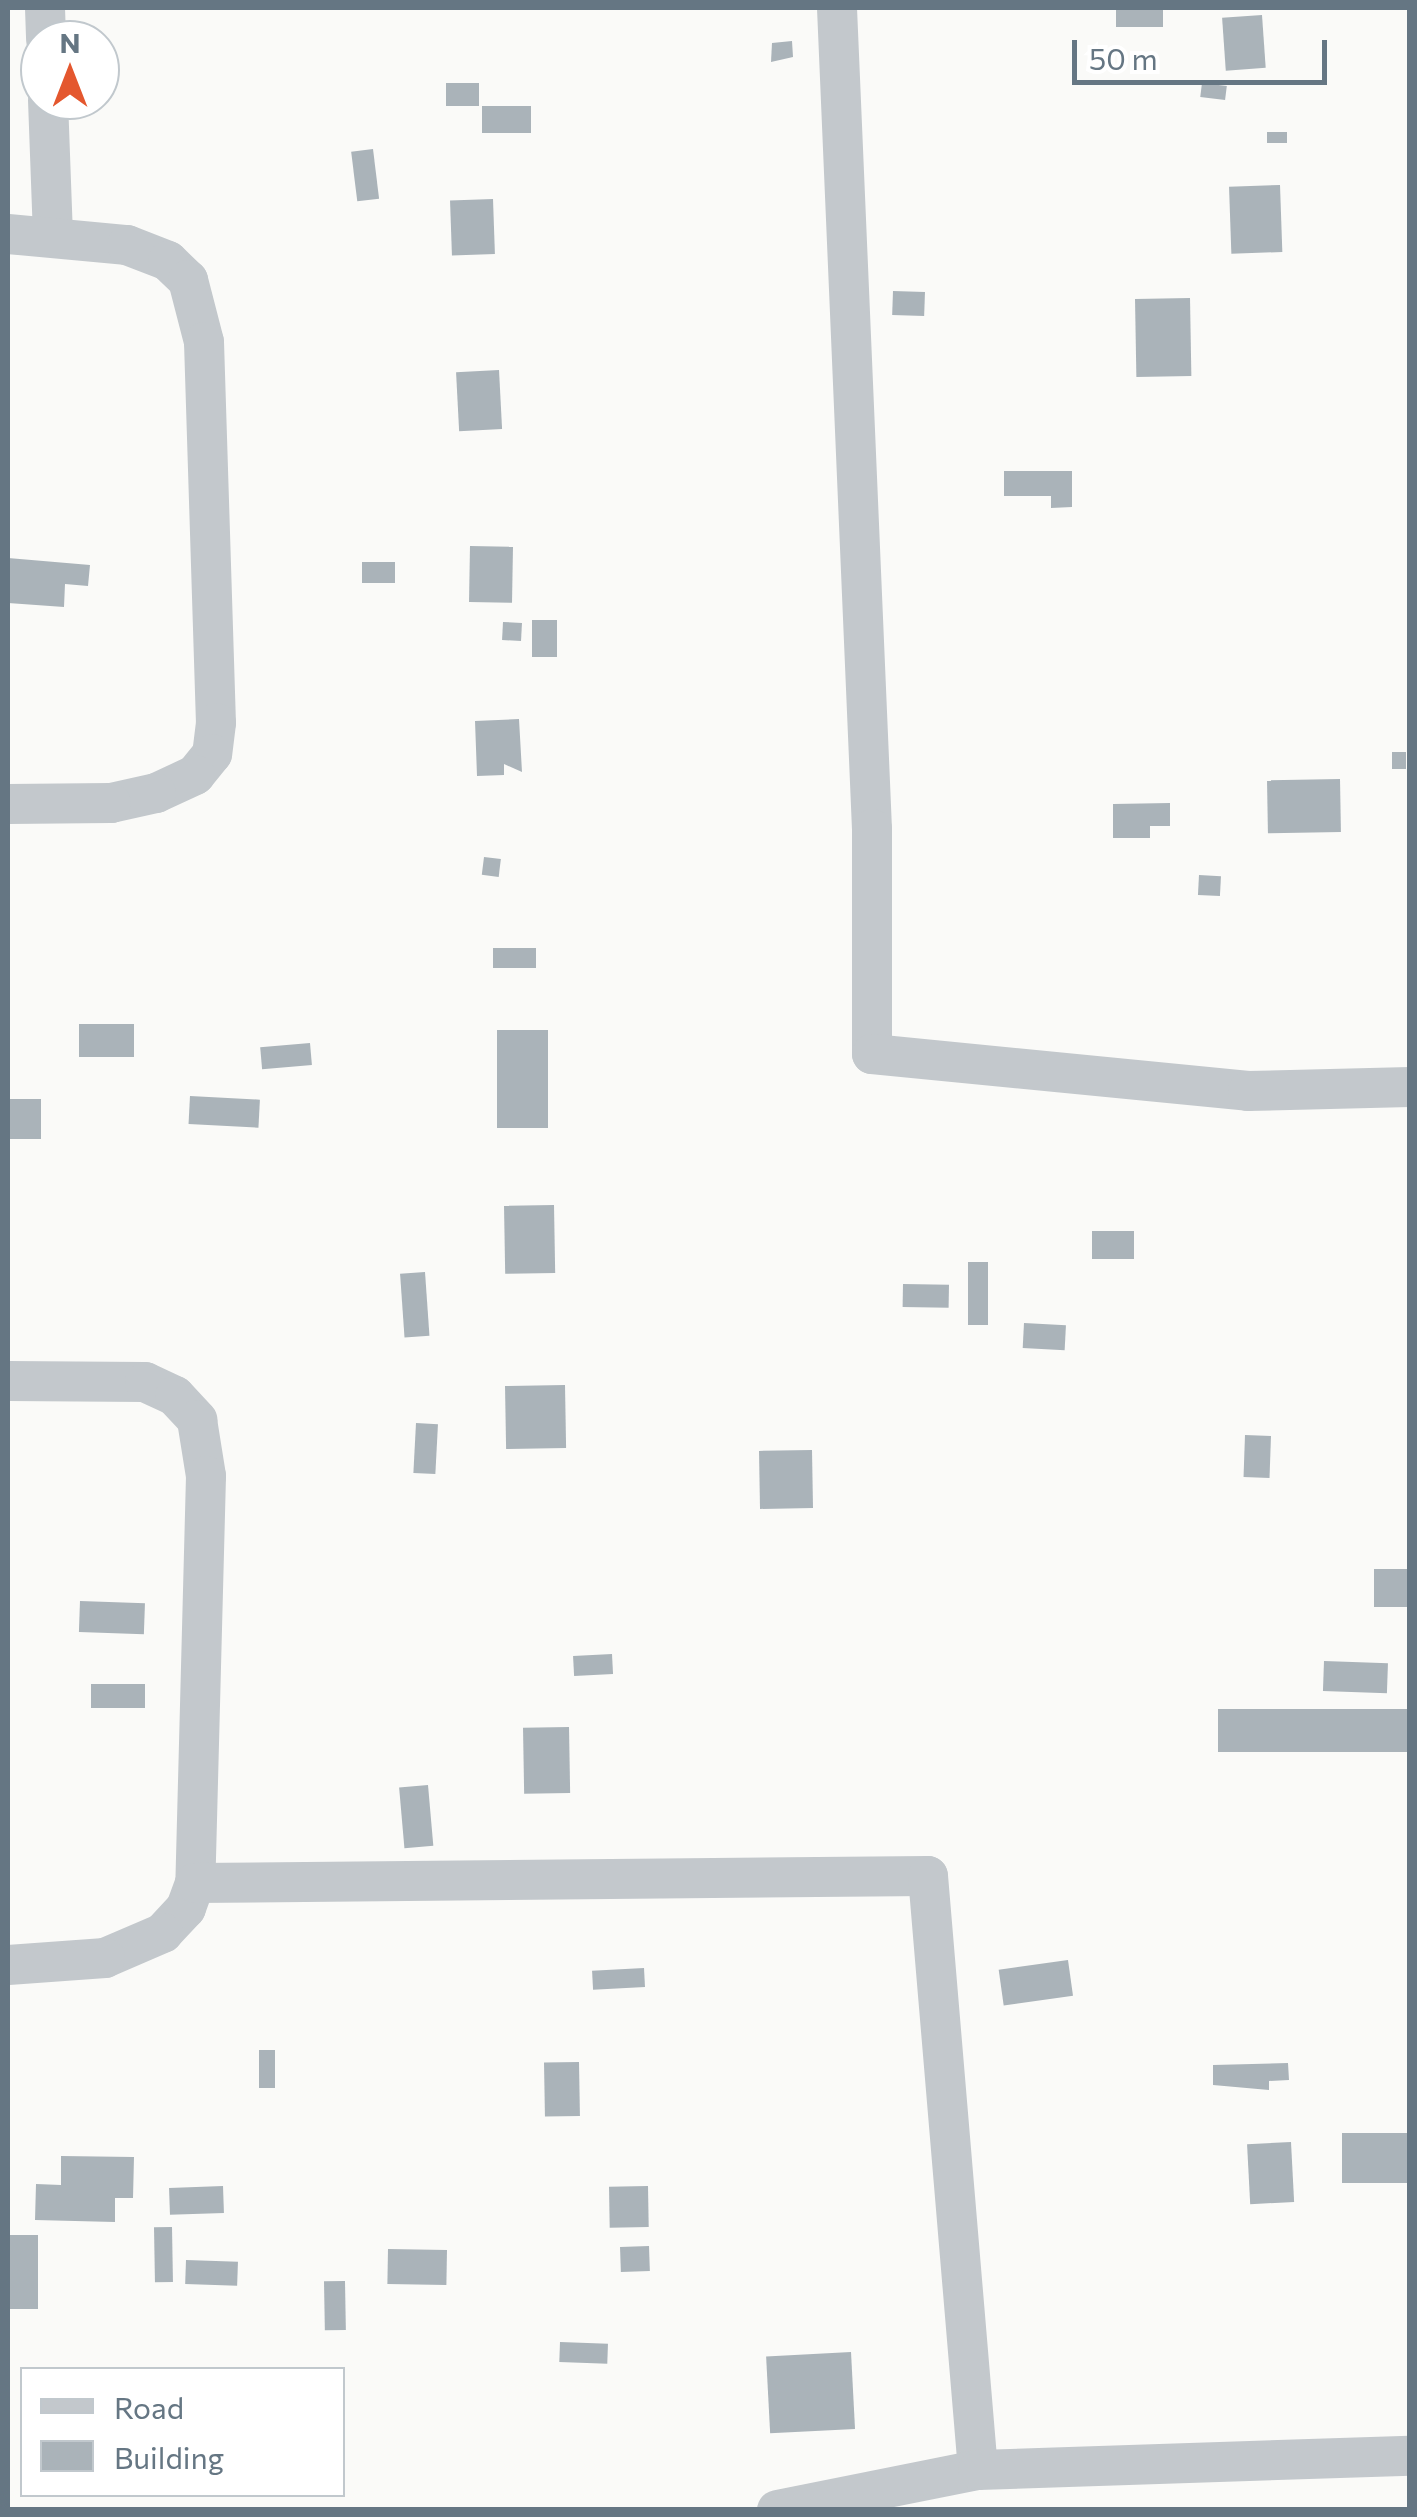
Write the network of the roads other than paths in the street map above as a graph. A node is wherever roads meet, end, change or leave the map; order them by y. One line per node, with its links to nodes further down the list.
1 (837, 8): 6 (street)
2 (49, 120): 4 (street)
3 (8, 234): 4 (street)
4 (53, 234): 5 (street)
5 (8, 804)
6 (1410, 1087)
7 (8, 1381): 8 (street)
8 (195, 1883): 9 (street); 11 (street)
9 (8, 1964)
10 (1410, 2456): 11 (street)
11 (978, 2470): 12 (street)
12 (777, 2510)

